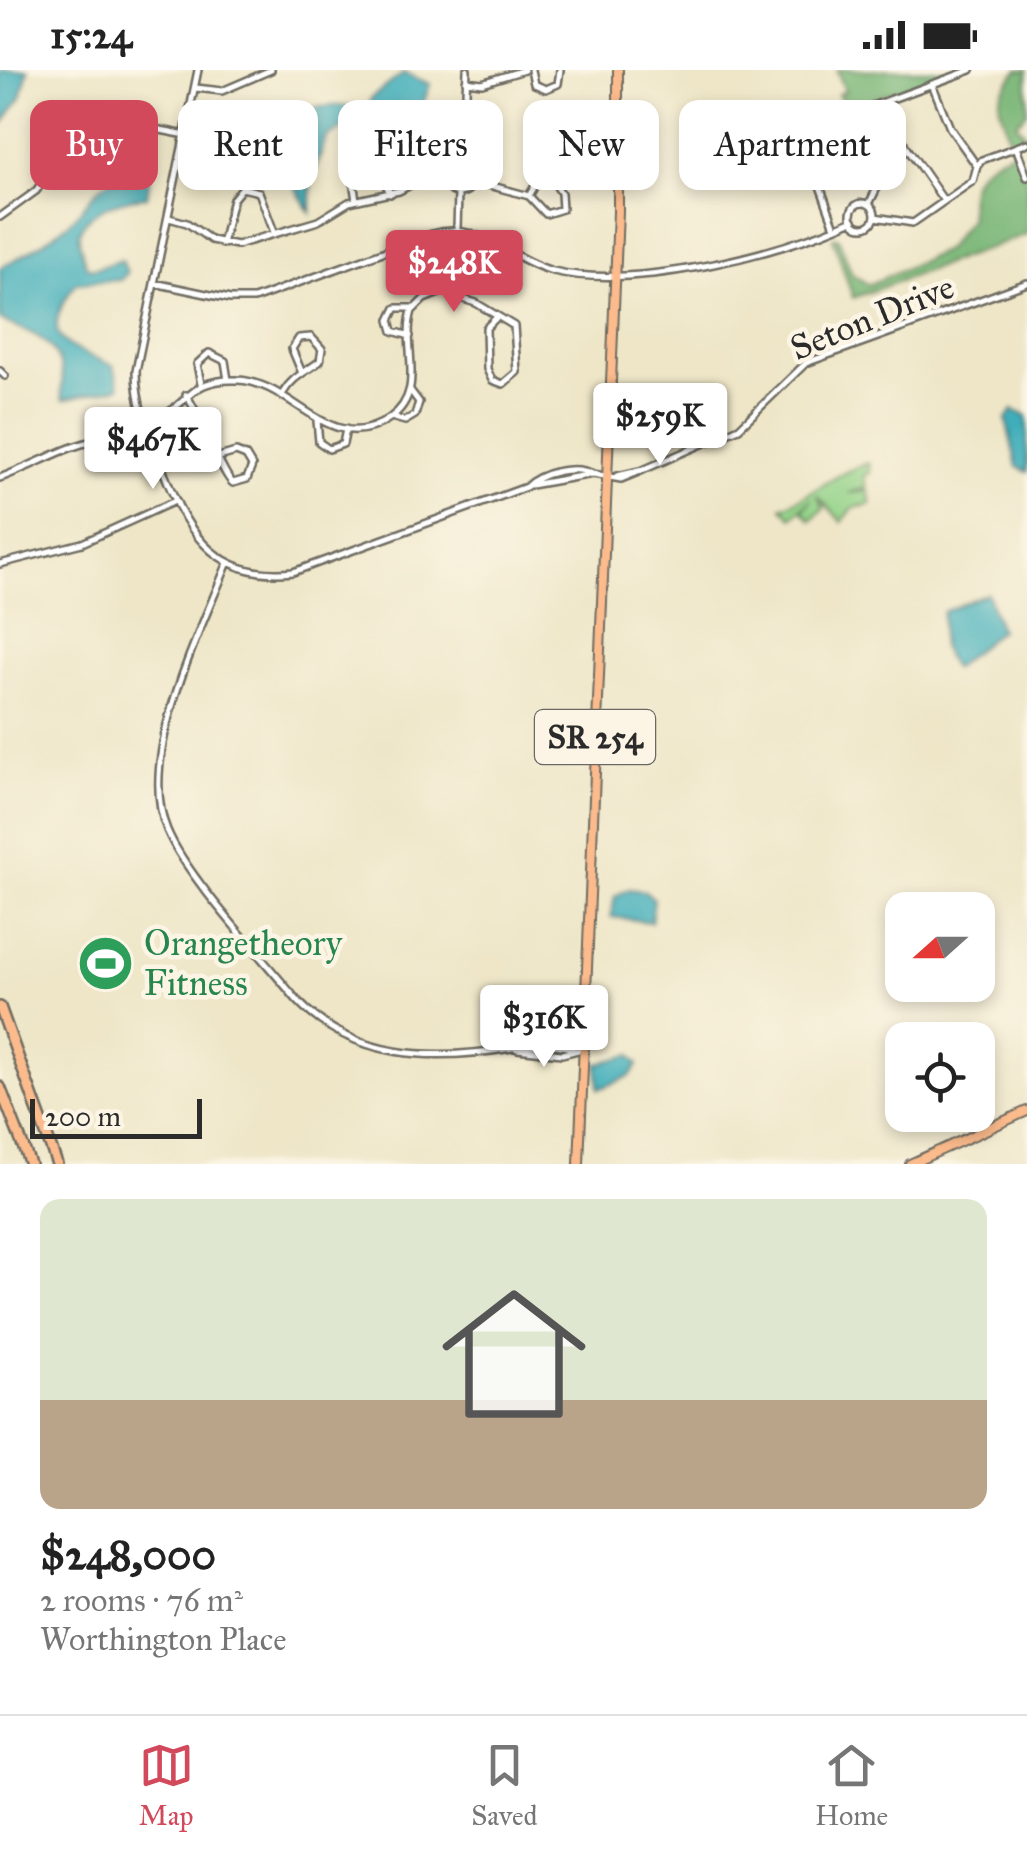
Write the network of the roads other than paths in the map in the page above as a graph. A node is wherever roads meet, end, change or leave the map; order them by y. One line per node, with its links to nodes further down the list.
1 (198, 70): 10 (street)
2 (271, 70): 10 (street)
3 (466, 70): 8 (street)
4 (528, 70): 5 (street); 8 (street)
5 (560, 70)
6 (618, 70): 41 (main road, SR 254)
7 (970, 70): 9 (street)
8 (466, 81): 12 (street)
9 (932, 84): 13 (street); 18 (street)
10 (196, 88): 11 (street)
11 (193, 100)
12 (465, 100)
13 (890, 100)
14 (178, 134): 33 (street)
15 (1027, 144): 17 (street)
16 (906, 146): 31 (street)
17 (1016, 148): 18 (street); 20 (street)
18 (976, 166): 31 (street)
19 (178, 172): 34 (street)
20 (1027, 177)
21 (503, 188): 29 (street)
22 (398, 190): 27 (street)
23 (449, 190): 28 (street)
24 (468, 190): 28 (street)
25 (821, 190): 37 (street)
26 (876, 190): 32 (street)
27 (390, 194): 30 (street); 30 (street)
28 (458, 194): 38 (street)
29 (529, 196): 29 (street)
30 (356, 200): 39 (street)
31 (944, 202): 35 (street)
32 (868, 204): 35 (street); 36 (street)
33 (0, 216)
34 (168, 218): 40 (street); 43 (street)
35 (875, 218): 36 (street)
36 (852, 220): 37 (street)
37 (835, 227): 41 (street)
38 (457, 230): 41 (street); 43 (street); 44 (street)
39 (274, 232): 40 (street); 40 (street)
40 (222, 244)
41 (615, 274): 59 (main road, SR 254)
42 (1027, 282): 59 (street, Seton Drive)
43 (154, 283): 56 (street)
44 (449, 289): 45 (street); 46 (street)
45 (414, 308): 47 (street); 47 (street)
46 (496, 318): 46 (street)
47 (410, 336): 51 (street)
48 (302, 373): 48 (street); 52 (street)
49 (228, 380): 50 (street); 50 (street); 52 (street)
50 (202, 385): 53 (street)
51 (410, 390): 54 (street); 54 (street)
52 (282, 393): 55 (street)
53 (186, 395): 56 (street); 58 (street)
54 (391, 417): 57 (street)
55 (317, 420): 57 (street); 57 (street)
56 (145, 424): 60 (street); 61 (street)
57 (346, 430)
58 (219, 457): 58 (street)
59 (607, 474): 62 (street, Seton Drive); 65 (main road, SR 254)
60 (0, 478)
61 (175, 501): 62 (street); 63 (street)
62 (228, 562): 65 (street)
63 (0, 564)
64 (0, 1007): 69 (highway)
65 (578, 1049): 70 (main road, SR 254)
66 (0, 1087): 68 (highway)
67 (1027, 1112): 71 (main road)
68 (30, 1164)
69 (57, 1164)
70 (579, 1164)
71 (910, 1164)

